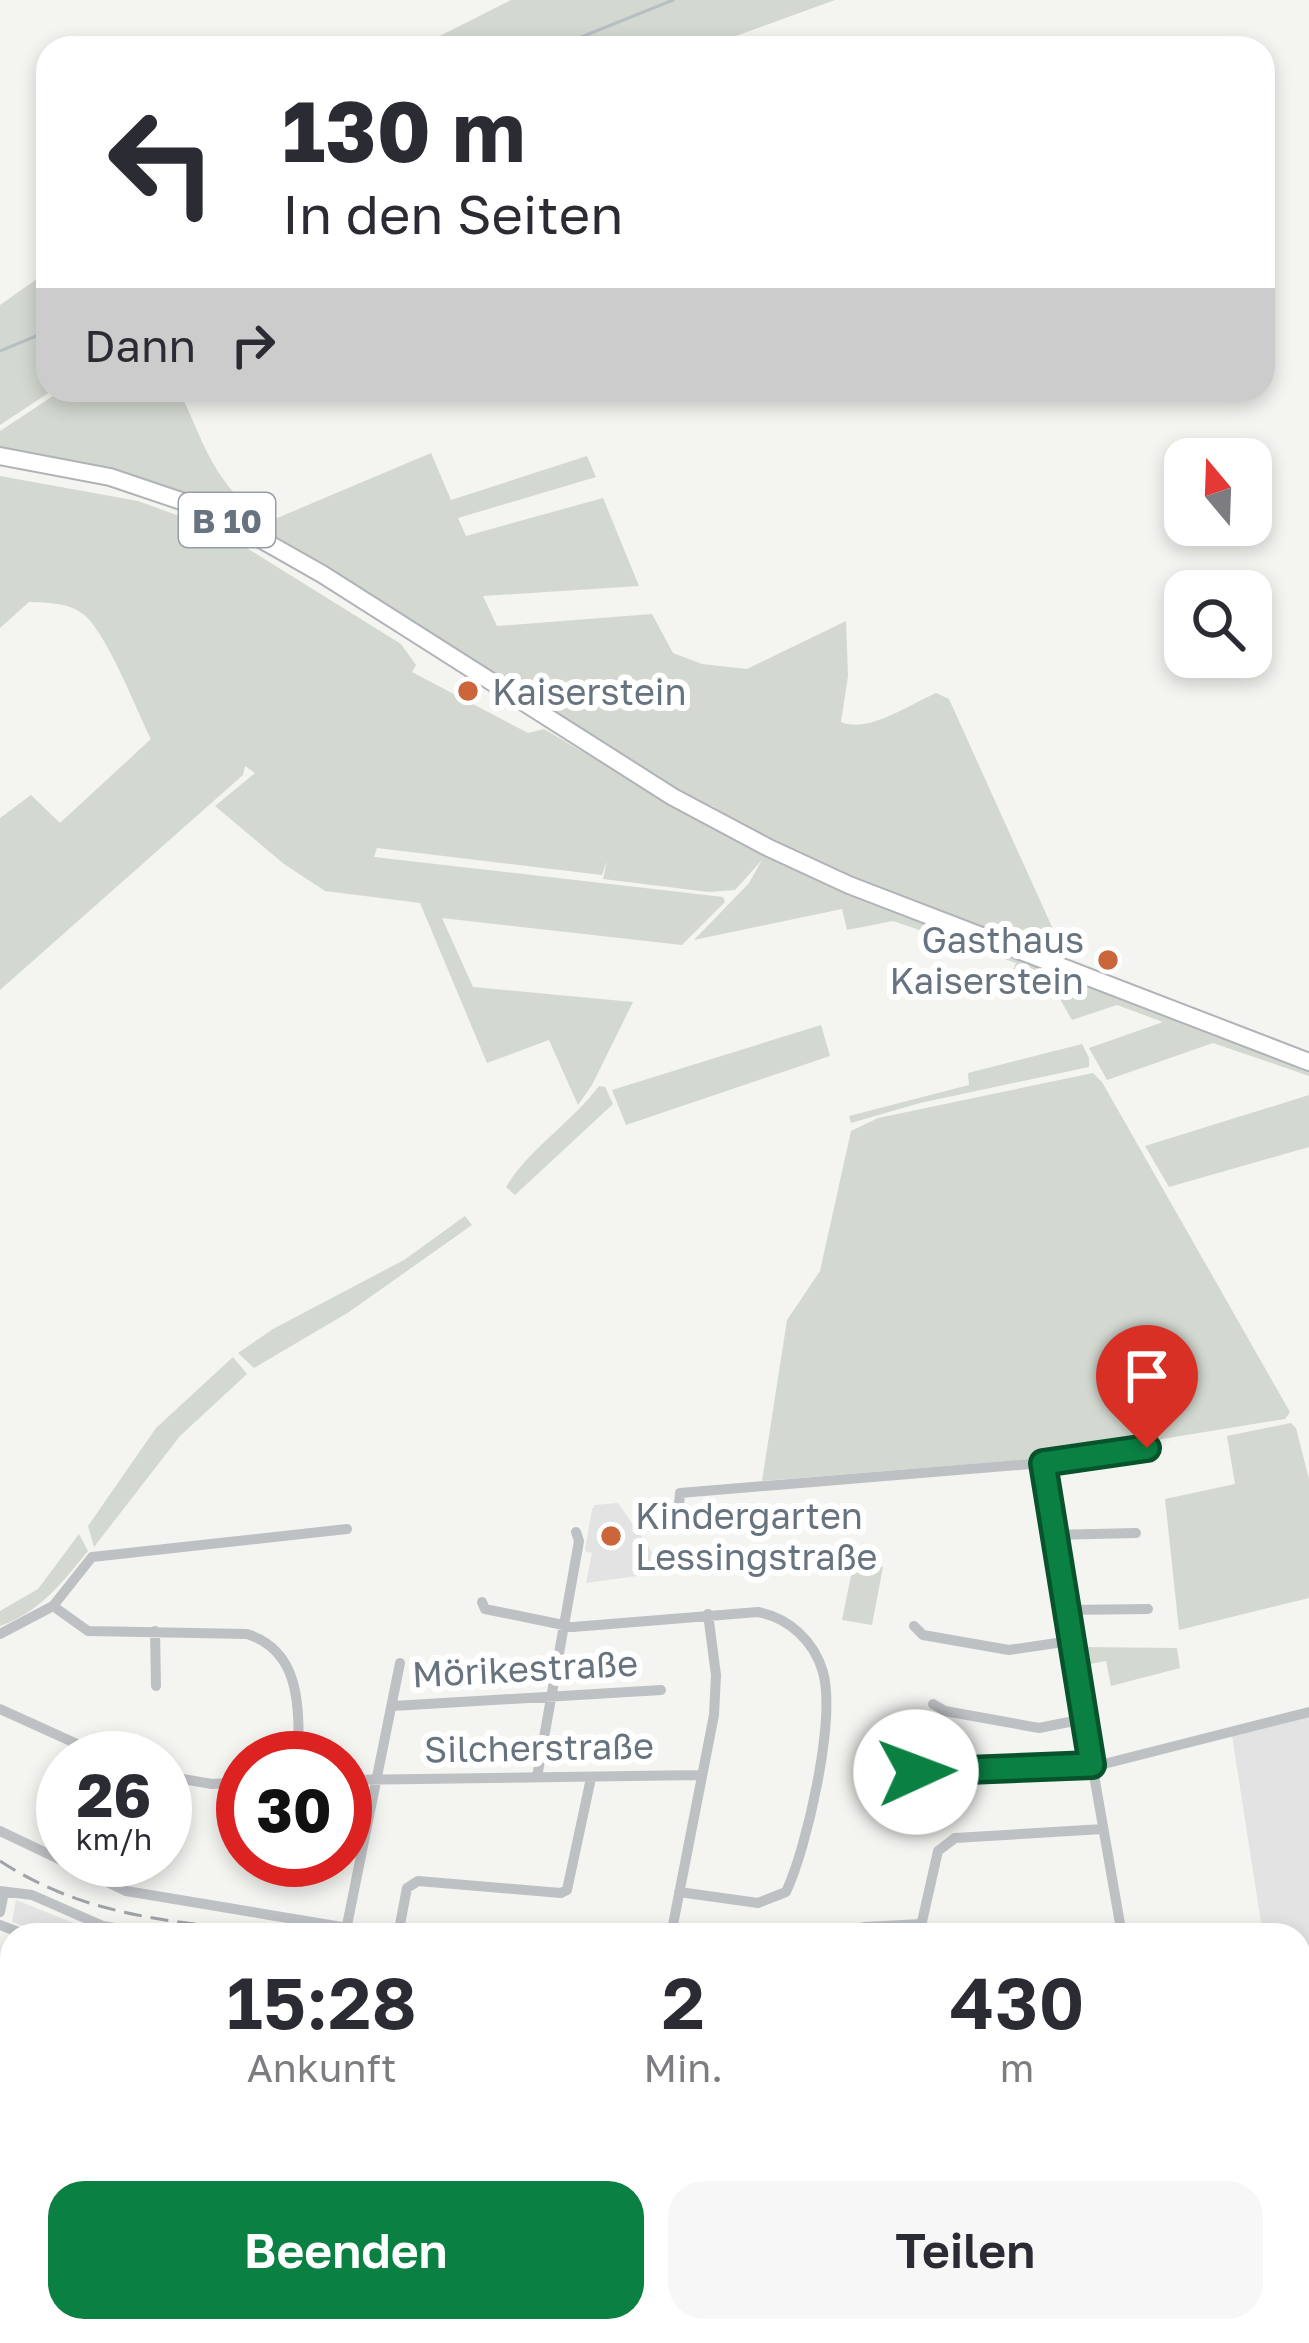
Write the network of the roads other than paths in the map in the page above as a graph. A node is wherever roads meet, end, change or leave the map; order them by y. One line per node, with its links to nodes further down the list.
1 (0, 456): 2 (main road, B 10)
2 (1309, 1062)
3 (1147, 1448): 4 (street)
4 (1043, 1463): 5 (street); 9 (street)
5 (679, 1505)
6 (347, 1529): 11 (street)
7 (576, 1532): 15 (street)
8 (1136, 1533): 9 (street)
9 (1052, 1535): 13 (street)
10 (482, 1602): 15 (street)
11 (52, 1606): 17 (street); 18 (street)
12 (1148, 1609): 13 (street)
13 (1066, 1610): 19 (street)
14 (708, 1614): 15 (street); 33 (street); 41 (street)
15 (564, 1626): 23 (street)
16 (914, 1626): 19 (street)
17 (155, 1631): 21 (street); 30 (street)
18 (0, 1634)
19 (1070, 1641): 28 (street)
20 (400, 1663): 25 (street)
21 (156, 1685)
22 (662, 1690): 23 (street, Mörikestraße)
23 (551, 1697): 25 (street, Mörikestraße); 34 (street)
24 (932, 1703): 28 (street)
25 (393, 1706): 37 (street)
26 (0, 1709): 29 (street)
27 (1309, 1712): 31 (street)
28 (1084, 1719): 31 (street)
29 (48, 1731)
30 (297, 1731)
31 (1092, 1765): 32 (street); 38 (street)
32 (872, 1773)
33 (701, 1775): 35 (street, Silcherstraße); 41 (street)
34 (536, 1777): 35 (street, Silcherstraße); 37 (street, Silcherstraße)
35 (591, 1778): 46 (street)
36 (372, 1779): 37 (street, Silcherstraße)
37 (378, 1779): 45 (street)
38 (1103, 1829): 48 (street); 49 (street)
39 (0, 1831): 44 (street)
40 (2, 1892): 42 (street); 43 (street)
41 (679, 1892): 47 (street)
42 (0, 1912)
43 (96, 1923)
44 (303, 1923)
45 (349, 1923)
46 (397, 1923)
47 (673, 1923)
48 (922, 1923)
49 (1120, 1923)

